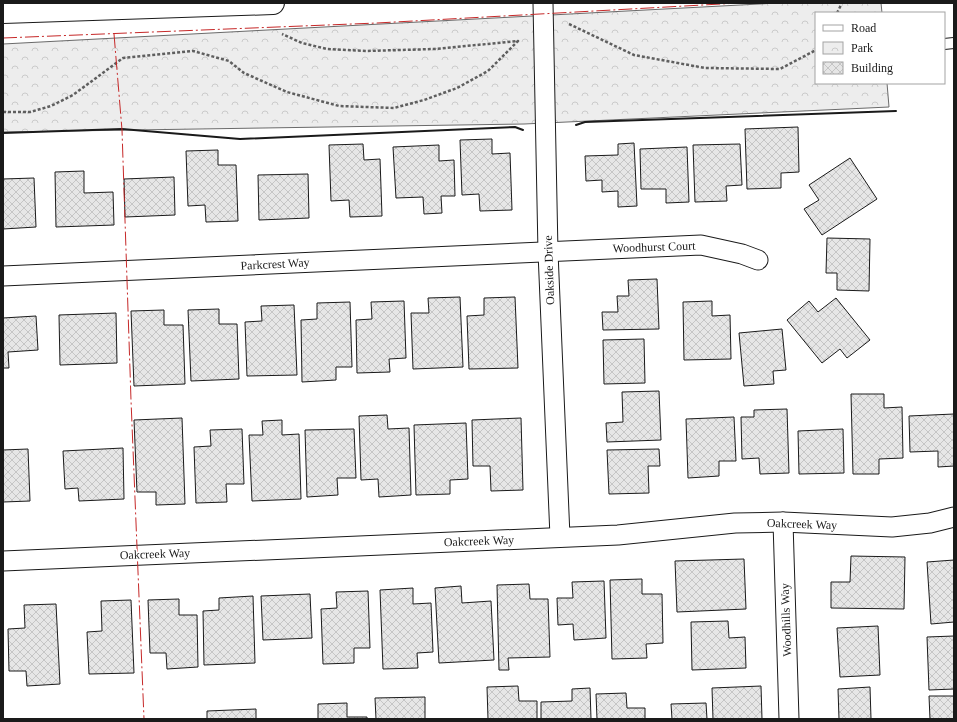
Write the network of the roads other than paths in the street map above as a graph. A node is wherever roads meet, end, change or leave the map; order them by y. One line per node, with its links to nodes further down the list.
1 (273, 3): 3 (main road)
2 (544, 3): 4 (street, Oakside Drive)
3 (3, 12)
4 (548, 252): 5 (street, Woodhurst Court); 6 (street, Parkcrest Way); 9 (street, Oakside Drive)
5 (758, 260)
6 (3, 276)
7 (954, 517): 8 (street, Oakcreek Way)
8 (783, 522): 9 (street, Oakcreek Way); 11 (street, Woodhills Way)
9 (560, 537): 10 (street, Oakcreek Way)
10 (3, 561)
11 (789, 719)

